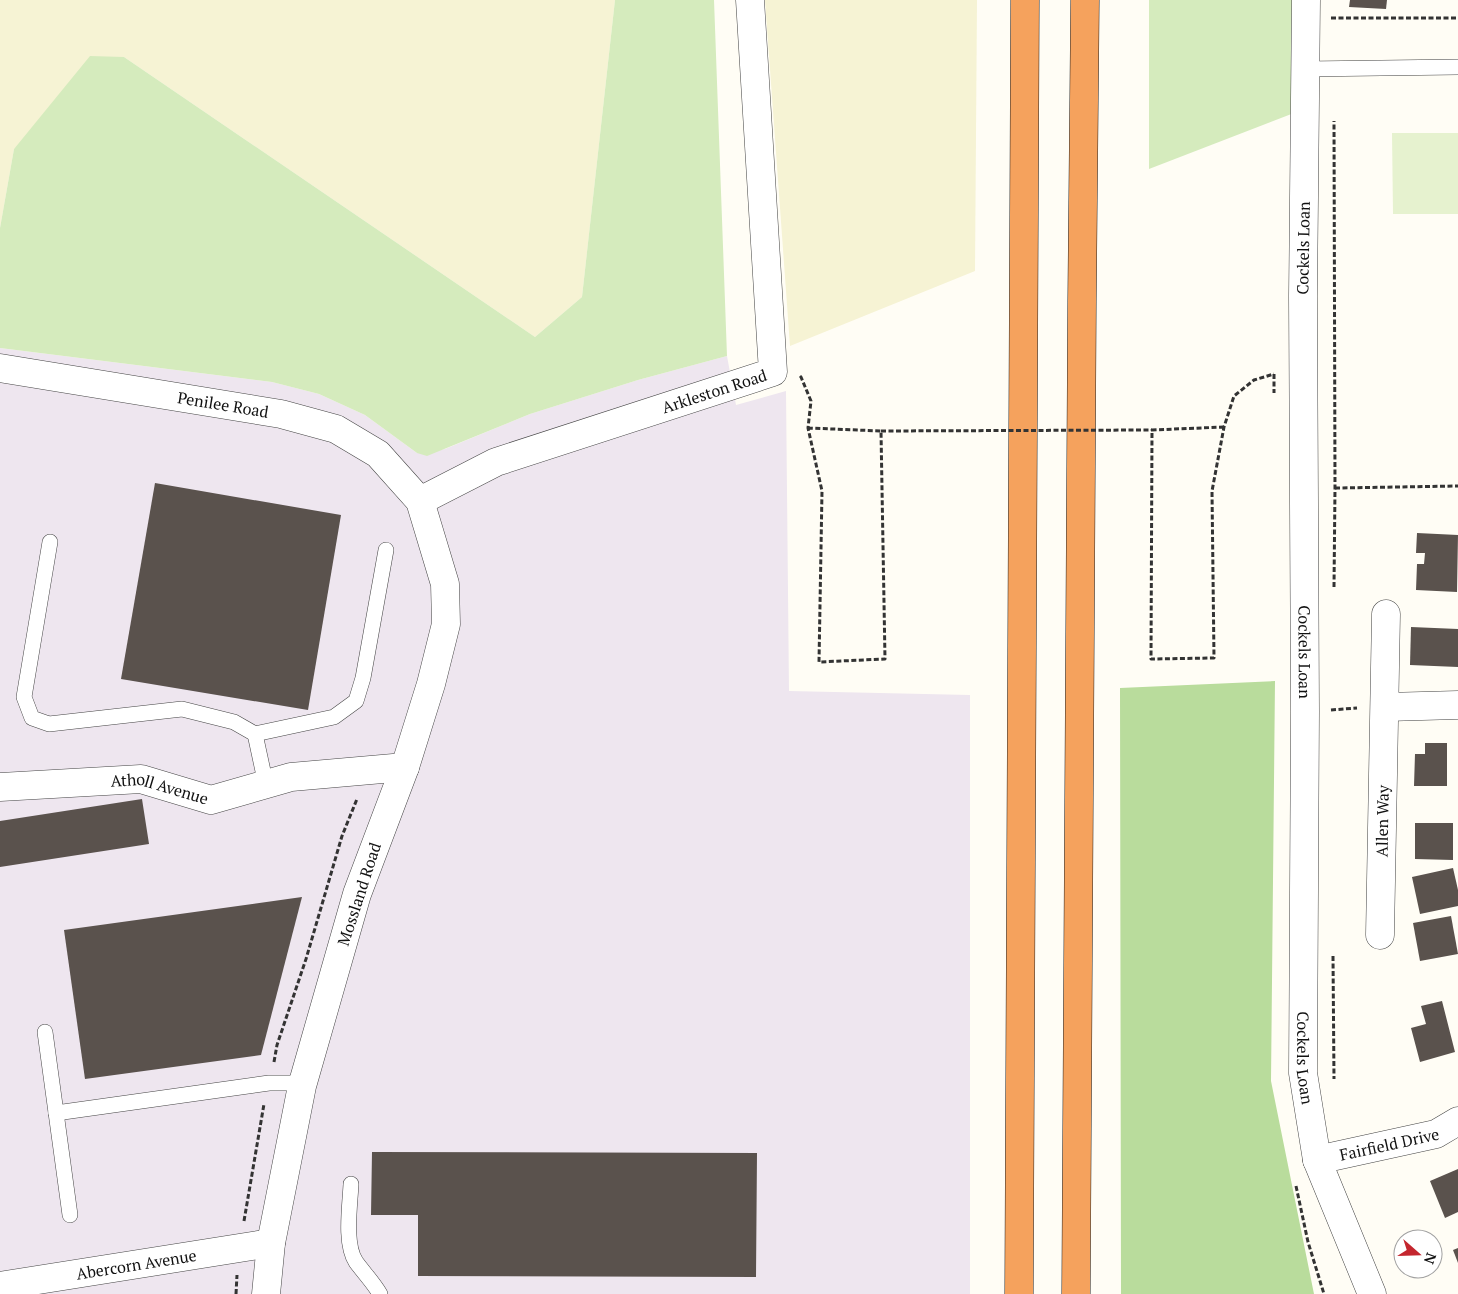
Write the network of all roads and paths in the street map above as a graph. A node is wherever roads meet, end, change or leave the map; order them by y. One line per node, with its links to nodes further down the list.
1 (750, 0): 14 (street, Arkleston Road)
2 (1025, 0): 50 (highway)
3 (1085, 0): 51 (highway)
4 (1306, 9): 6 (path); 10 (street, Cockels Loan)
5 (1335, 9): 6 (path)
6 (1335, 18): 7 (path); 8 (path)
7 (1458, 18)
8 (1335, 27)
9 (1458, 67): 10 (lane)
10 (1305, 69): 21 (street, Cockels Loan)
11 (1334, 119): 20 (path)
12 (1274, 365): 15 (path)
13 (0, 368): 22 (street, Penilee Road)
14 (773, 372): 16 (path); 22 (street, Arkleston Road)
15 (1224, 427): 17 (path); 17 (path)
16 (808, 428): 18 (path); 18 (path)
17 (1152, 430): 18 (path, bridge)
18 (882, 431)
19 (1458, 486): 20 (path)
20 (1335, 488): 21 (path); 25 (path)
21 (1305, 492): 30 (street, Cockels Loan)
22 (420, 501): 33 (street, Mossland Road)
23 (50, 542): 32 (lane)
24 (386, 550): 32 (lane)
25 (1334, 594)
26 (1386, 614): 28 (street, Allen Way)
27 (1458, 705): 28 (street)
28 (1386, 707): 29 (path); 36 (street, Allen Way)
29 (1333, 710): 30 (path); 31 (path)
30 (1305, 711): 43 (street, Cockels Loan)
31 (1333, 719)
32 (256, 734): 34 (lane)
33 (405, 767): 34 (street, Atholl Avenue); 39 (street, Mossland Road)
34 (266, 785): 35 (street, Atholl Avenue)
35 (0, 787)
36 (1380, 935)
37 (1333, 956): 40 (path)
38 (45, 1032): 41 (lane)
39 (303, 1083): 41 (lane); 46 (street, Mossland Road)
40 (1334, 1084)
41 (56, 1113): 45 (lane)
42 (1458, 1121): 43 (street, Fairfield Drive)
43 (1317, 1160): 52 (street, Cockels Loan)
44 (351, 1184): 49 (lane)
45 (70, 1215)
46 (271, 1243): 47 (street, Abercorn Avenue); 48 (street, Mossland Road)
47 (0, 1286)
48 (266, 1294)
49 (380, 1294)
50 (1019, 1294)
51 (1076, 1294)
52 (1372, 1294)

